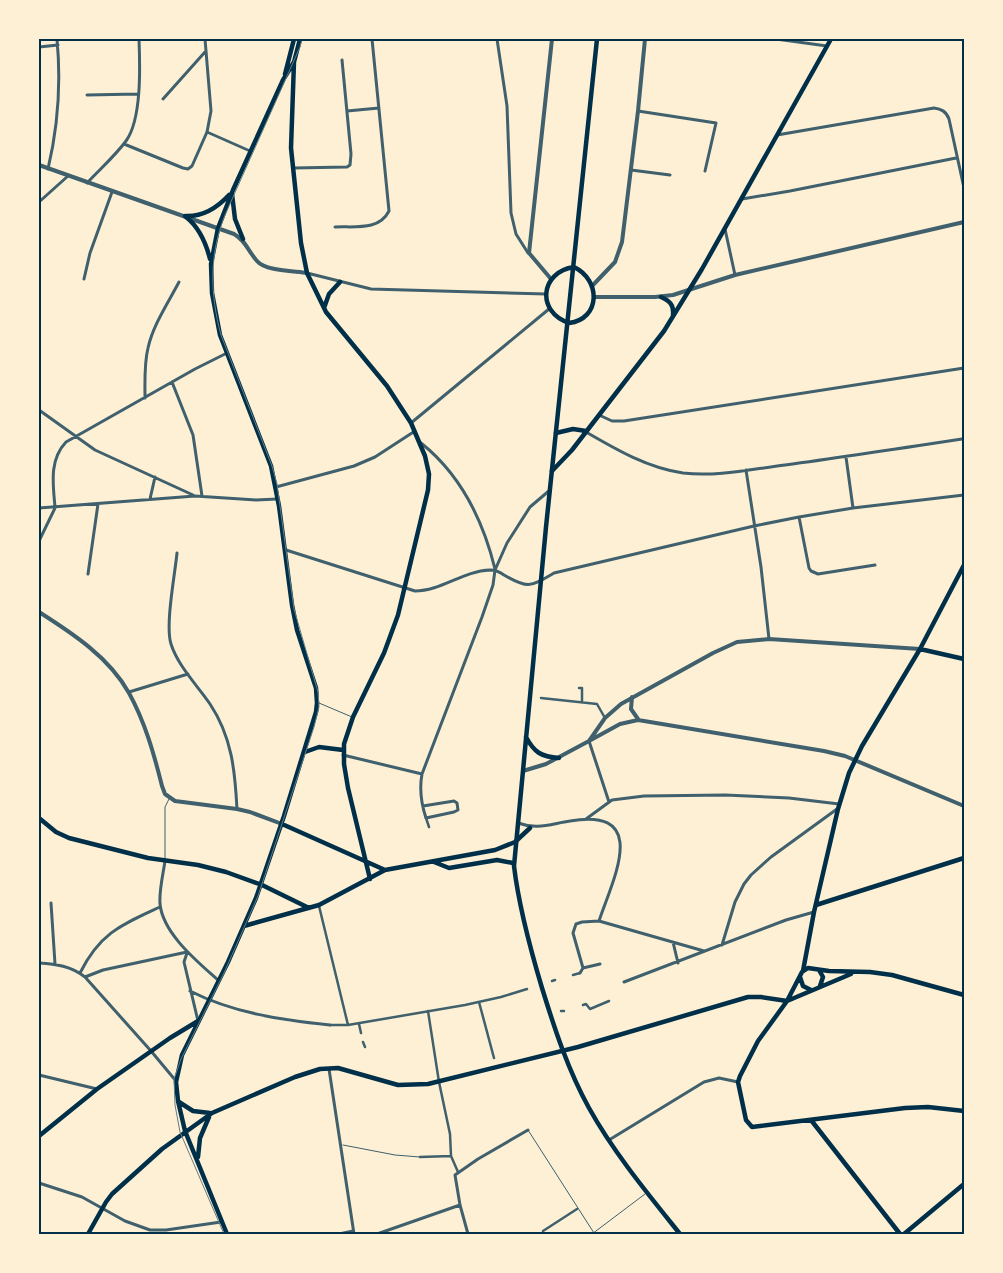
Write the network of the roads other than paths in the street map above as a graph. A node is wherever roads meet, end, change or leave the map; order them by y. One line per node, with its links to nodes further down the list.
1 (57, 39): 13 (street)
2 (139, 39): 20 (street)
3 (205, 39): 16 (street)
4 (294, 39): 19 (main road)
5 (300, 39): 18 (main road)
6 (372, 39): 23 (street)
7 (497, 39): 50 (street)
8 (552, 39): 50 (street)
9 (597, 39): 52 (main road)
10 (645, 39): 25 (street)
11 (776, 39): 14 (street)
12 (831, 39): 14 (main road)
13 (58, 45): 15 (street); 33 (street)
14 (827, 46): 27 (main road)
15 (39, 47)
16 (205, 51): 22 (street); 26 (street)
17 (342, 60): 24 (street)
18 (294, 62): 19 (main road); 32 (main road)
19 (283, 80): 29 (main road)
20 (138, 94): 21 (street); 28 (street)
21 (87, 95)
22 (164, 99)
23 (379, 108): 24 (street); 46 (street)
24 (347, 111): 32 (street)
25 (638, 111): 34 (street); 35 (street)
26 (207, 132): 28 (street); 29 (street)
27 (776, 135): 30 (street); 42 (main road)
28 (124, 144): 38 (street)
29 (250, 151): 40 (main road)
30 (956, 158): 39 (street); 42 (street)
31 (39, 165): 33 (street)
32 (292, 168): 53 (main road)
33 (48, 169): 37 (street)
34 (631, 170): 36 (street); 59 (street)
35 (705, 171)
36 (670, 175)
37 (68, 176): 38 (street); 43 (street)
38 (87, 183): 41 (street)
39 (964, 188)
40 (233, 190): 44 (main road); 47 (main road); 49 (main road)
41 (112, 192): 44 (street); 55 (street)
42 (742, 199): 48 (main road)
43 (39, 202)
44 (185, 216): 47 (street); 51 (main road)
45 (964, 222): 54 (street)
46 (335, 227)
47 (218, 228): 49 (street); 51 (main road)
48 (725, 229): 54 (street); 60 (main road)
49 (242, 239): 53 (street)
50 (529, 253): 56 (street)
51 (211, 264): 68 (main road)
52 (574, 267): 56 (main road); 59 (main road); 67 (main road)
53 (307, 273): 58 (street); 64 (main road)
54 (735, 275): 60 (street)
55 (84, 278)
56 (551, 279): 61 (main road)
57 (180, 282): 71 (street)
58 (340, 282): 61 (street); 64 (main road)
59 (593, 285): 62 (main road)
60 (689, 290): 63 (street); 66 (main road)
61 (546, 294): 65 (main road)
62 (594, 297): 63 (street); 67 (main road)
63 (662, 297): 66 (main road)
64 (324, 308): 74 (main road)
65 (549, 309): 67 (main road); 74 (street)
66 (672, 318): 73 (main road)
67 (568, 323): 77 (main road)
68 (227, 353): 70 (street); 85 (main road)
69 (964, 368): 73 (street)
70 (172, 382): 71 (street); 89 (street)
71 (145, 398): 78 (street)
72 (39, 410): 78 (street)
73 (598, 415): 76 (main road)
74 (411, 423): 75 (main road)
75 (415, 431): 80 (main road); 85 (street)
76 (586, 431): 77 (main road); 82 (street); 83 (main road)
77 (556, 433): 83 (main road)
78 (75, 436): 84 (street); 93 (street)
79 (962, 439): 81 (street)
80 (421, 443): 103 (street); 106 (main road)
81 (846, 456): 82 (street); 95 (street)
82 (746, 470): 97 (street)
83 (552, 471): 86 (main road)
84 (155, 477): 88 (street); 90 (street)
85 (276, 487): 91 (main road)
86 (550, 489): 103 (street); 105 (main road)
87 (964, 495): 95 (street)
88 (195, 496): 89 (street); 90 (street)
89 (202, 496): 91 (street)
90 (150, 499): 92 (street)
91 (278, 499): 99 (main road)
92 (98, 504): 93 (street); 104 (street)
93 (55, 507): 94 (street); 98 (street)
94 (39, 508)
95 (853, 508): 96 (street)
96 (799, 517): 97 (street); 101 (street)
97 (754, 526): 105 (street); 108 (street)
98 (39, 541)
99 (286, 550): 106 (street); 117 (main road)
100 (177, 553): 111 (street)
101 (875, 565)
102 (964, 565): 109 (main road)
103 (495, 570): 105 (street); 106 (street); 128 (street)
104 (88, 574)
105 (542, 580): 121 (main road)
106 (405, 589): 118 (main road)
107 (39, 612): 113 (street)
108 (769, 639): 109 (street); 114 (street)
109 (920, 649): 110 (main road); 126 (main road)
110 (964, 659)
111 (188, 674): 113 (street); 134 (street)
112 (579, 688): 116 (street)
113 (128, 692): 129 (street)
114 (632, 697): 119 (street); 120 (street)
115 (541, 698): 116 (street)
116 (582, 702): 119 (street)
117 (317, 703): 118 (lane); 124 (main road)
118 (353, 717): 123 (main road)
119 (605, 718): 122 (street)
120 (638, 720): 122 (street); 126 (street)
121 (526, 737): 125 (main road); 127 (main road)
122 (590, 741): 125 (street); 130 (street)
123 (343, 749): 124 (main road); 128 (street); 145 (main road)
124 (305, 752): 139 (main road)
125 (558, 758): 127 (street)
126 (855, 760): 132 (street); 133 (main road)
127 (523, 771): 138 (main road)
128 (422, 774): 131 (street)
129 (169, 798): 134 (street); 144 (lane)
130 (609, 802): 133 (street); 137 (street)
131 (423, 806): 136 (street); 136 (street)
132 (964, 806)
133 (838, 807): 153 (main road); 160 (street)
134 (237, 810): 139 (street)
135 (39, 818): 144 (main road)
136 (426, 818): 140 (street)
137 (586, 818): 141 (street); 157 (street)
138 (518, 823): 141 (street); 142 (main road)
139 (282, 824): 145 (main road); 150 (main road)
140 (429, 827)
141 (530, 828): 142 (main road)
142 (515, 842): 146 (main road); 147 (main road)
143 (964, 858): 153 (main road)
144 (165, 861): 150 (main road); 154 (street)
145 (366, 862): 148 (main road); 149 (main road)
146 (433, 862): 147 (main road); 148 (main road)
147 (513, 863): 198 (main road)
148 (385, 870): 149 (main road)
149 (370, 879): 152 (main road)
150 (261, 884): 155 (main road); 158 (main road)
151 (51, 903): 166 (street)
152 (319, 905): 155 (main road); 193 (street)
153 (816, 905): 156 (main road)
154 (160, 907): 162 (street); 172 (street)
155 (309, 908): 158 (main road)
156 (814, 912): 160 (street); 163 (main road)
157 (599, 921): 159 (street); 168 (street)
158 (244, 926): 177 (main road)
159 (673, 942): 161 (street); 164 (street)
160 (722, 945): 161 (street)
161 (705, 951): 164 (street)
162 (187, 952): 176 (street); 177 (street); 182 (street)
163 (806, 956): 169 (main road); 174 (main road)
164 (678, 962): 178 (street)
165 (39, 963): 166 (street)
166 (54, 964): 172 (street)
167 (600, 964): 168 (street)
168 (583, 968): 173 (street)
169 (813, 968): 170 (main road); 174 (main road)
170 (819, 970): 171 (main road); 179 (main road)
171 (854, 972): 179 (main road); 183 (main road)
172 (80, 973): 176 (street)
173 (580, 973): 175 (street)
174 (802, 974): 181 (main road); 186 (main road)
175 (573, 975)
176 (85, 977): 197 (street)
177 (219, 981): 184 (main road)
178 (624, 982)
179 (820, 986): 181 (main road)
180 (527, 988): 187 (street)
181 (814, 990): 186 (main road)
182 (190, 991): 184 (street); 190 (street)
183 (964, 994)
184 (209, 1000): 190 (main road); 192 (street)
185 (609, 1001): 188 (street)
186 (787, 1001): 198 (main road); 204 (main road)
187 (479, 1002): 189 (street); 199 (street)
188 (583, 1005)
189 (428, 1011): 191 (street); 203 (street)
190 (198, 1021): 197 (main road); 202 (main road)
191 (359, 1024): 193 (street); 194 (street)
192 (330, 1025): 193 (street)
193 (348, 1025)
194 (362, 1032)
195 (364, 1042): 196 (street)
196 (365, 1047)
197 (151, 1051): 202 (street); 205 (main road)
198 (562, 1051): 203 (main road); 213 (main road)
199 (494, 1058)
200 (329, 1068): 203 (main road); 208 (main road); 214 (street)
201 (39, 1076): 205 (street)
202 (176, 1082): 206 (main road)
203 (439, 1082): 215 (street)
204 (738, 1082): 209 (main road); 213 (street)
205 (97, 1089): 212 (main road)
206 (178, 1101): 208 (main road); 211 (main road)
207 (964, 1111): 209 (main road)
208 (212, 1113): 211 (main road); 217 (main road)
209 (814, 1120): 237 (main road)
210 (528, 1130): 218 (street); 224 (lane)
211 (185, 1131): 217 (main road); 223 (main road)
212 (39, 1136)
213 (609, 1140): 221 (main road)
214 (339, 1144): 216 (lane); 228 (street)
215 (451, 1156): 216 (street); 218 (street)
216 (420, 1157)
217 (198, 1160): 225 (main road)
218 (458, 1172): 222 (street)
219 (39, 1183): 223 (street)
220 (964, 1184): 238 (main road)
221 (647, 1192): 235 (lane); 236 (main road)
222 (460, 1205): 233 (street); 234 (street)
223 (102, 1208): 226 (street); 229 (main road)
224 (577, 1209): 227 (street); 235 (lane)
225 (221, 1222): 226 (street); 231 (main road)
226 (175, 1229): 230 (lane)
227 (542, 1232)
228 (354, 1233): 232 (street)
229 (88, 1234)
230 (176, 1234)
231 (227, 1234)
232 (339, 1234)
233 (377, 1234)
234 (468, 1234)
235 (593, 1234)
236 (680, 1234)
237 (900, 1234)
238 (904, 1234)

